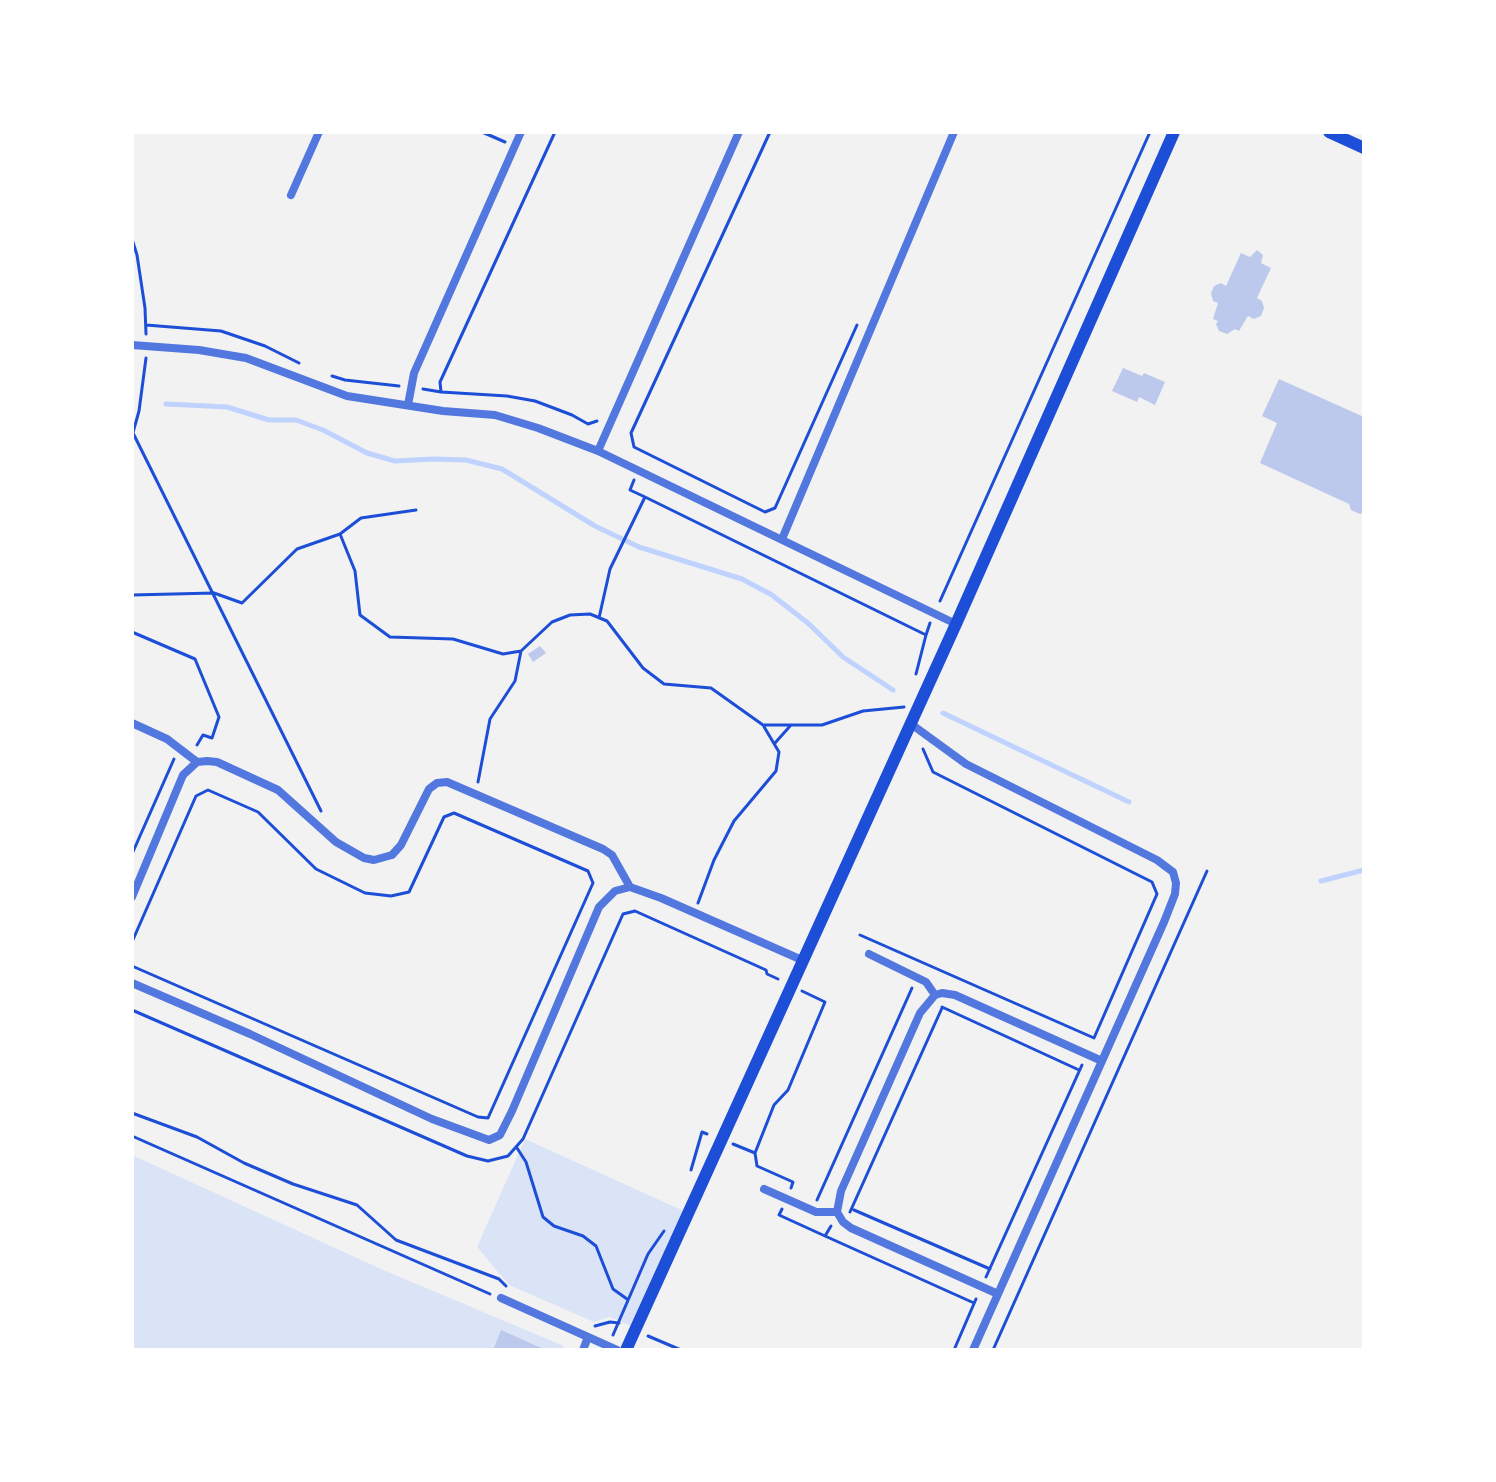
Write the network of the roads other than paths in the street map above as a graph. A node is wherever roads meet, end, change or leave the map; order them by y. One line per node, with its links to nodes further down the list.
1 (319, 132): 8 (street)
2 (521, 132): 10 (street)
3 (739, 132): 11 (street)
4 (954, 132): 12 (street)
5 (1174, 132): 13 (main road)
6 (1329, 132): 7 (main road)
7 (1364, 148)
8 (291, 195)
9 (132, 345): 10 (street)
10 (408, 405): 11 (street)
11 (598, 451): 12 (street)
12 (782, 539): 13 (street)
13 (956, 624): 15 (main road)
14 (132, 723): 16 (street)
15 (911, 724): 20 (main road); 23 (street)
16 (197, 762): 17 (street); 18 (street)
17 (630, 887): 20 (street); 21 (street)
18 (132, 897)
19 (869, 954): 22 (street)
20 (802, 960): 31 (main road)
21 (132, 983)
22 (935, 995): 23 (street); 25 (street)
23 (1102, 1061): 26 (street)
24 (764, 1189): 25 (street)
25 (837, 1212): 26 (street)
26 (998, 1294): 32 (street)
27 (501, 1298): 28 (street)
28 (589, 1332): 29 (street); 30 (street)
29 (583, 1350)
30 (617, 1350)
31 (626, 1350)
32 (973, 1350)

